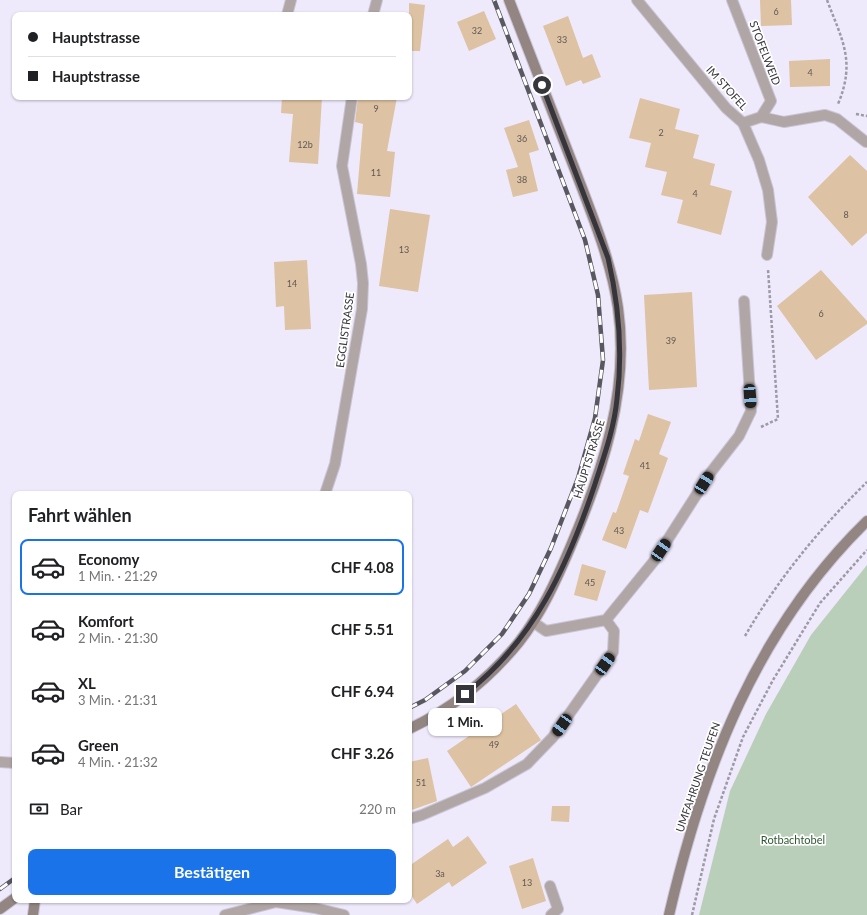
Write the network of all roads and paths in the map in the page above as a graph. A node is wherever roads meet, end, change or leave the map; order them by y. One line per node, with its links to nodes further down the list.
1 (291, 0): 7 (street)
2 (376, 0): 8 (street)
3 (509, 0): 22 (street, HAUPTSTRASSE)
4 (637, 0): 12 (street, IM STOFEL)
5 (732, 0): 11 (street, STOFELWEID)
6 (827, 0): 10 (path)
7 (288, 12)
8 (374, 12)
9 (352, 100): 18 (street, EGGLISTRASSE)
10 (825, 115): 11 (street); 13 (street)
11 (761, 117): 12 (street)
12 (743, 122): 14 (street, IM STOFEL)
13 (866, 142)
14 (767, 255): 16 (path)
15 (744, 301): 16 (street)
16 (739, 436): 21 (street)
17 (867, 482): 23 (path)
18 (326, 491)
19 (867, 521): 38 (street, UMFAHRUNG TEUFEN)
20 (867, 550): 39 (path)
21 (606, 620): 22 (street); 27 (street)
22 (533, 622): 24 (street, HAUPTSTRASSE)
23 (745, 636)
24 (412, 727)
25 (0, 762): 26 (street)
26 (12, 763)
27 (412, 818)
28 (550, 886): 37 (street)
29 (12, 900): 33 (street)
30 (35, 903): 34 (street)
31 (272, 903): 35 (street)
32 (282, 903): 36 (street)
33 (0, 909)
34 (35, 914)
35 (225, 915)
36 (344, 915)
37 (551, 915)
38 (669, 915)
39 (692, 915)

